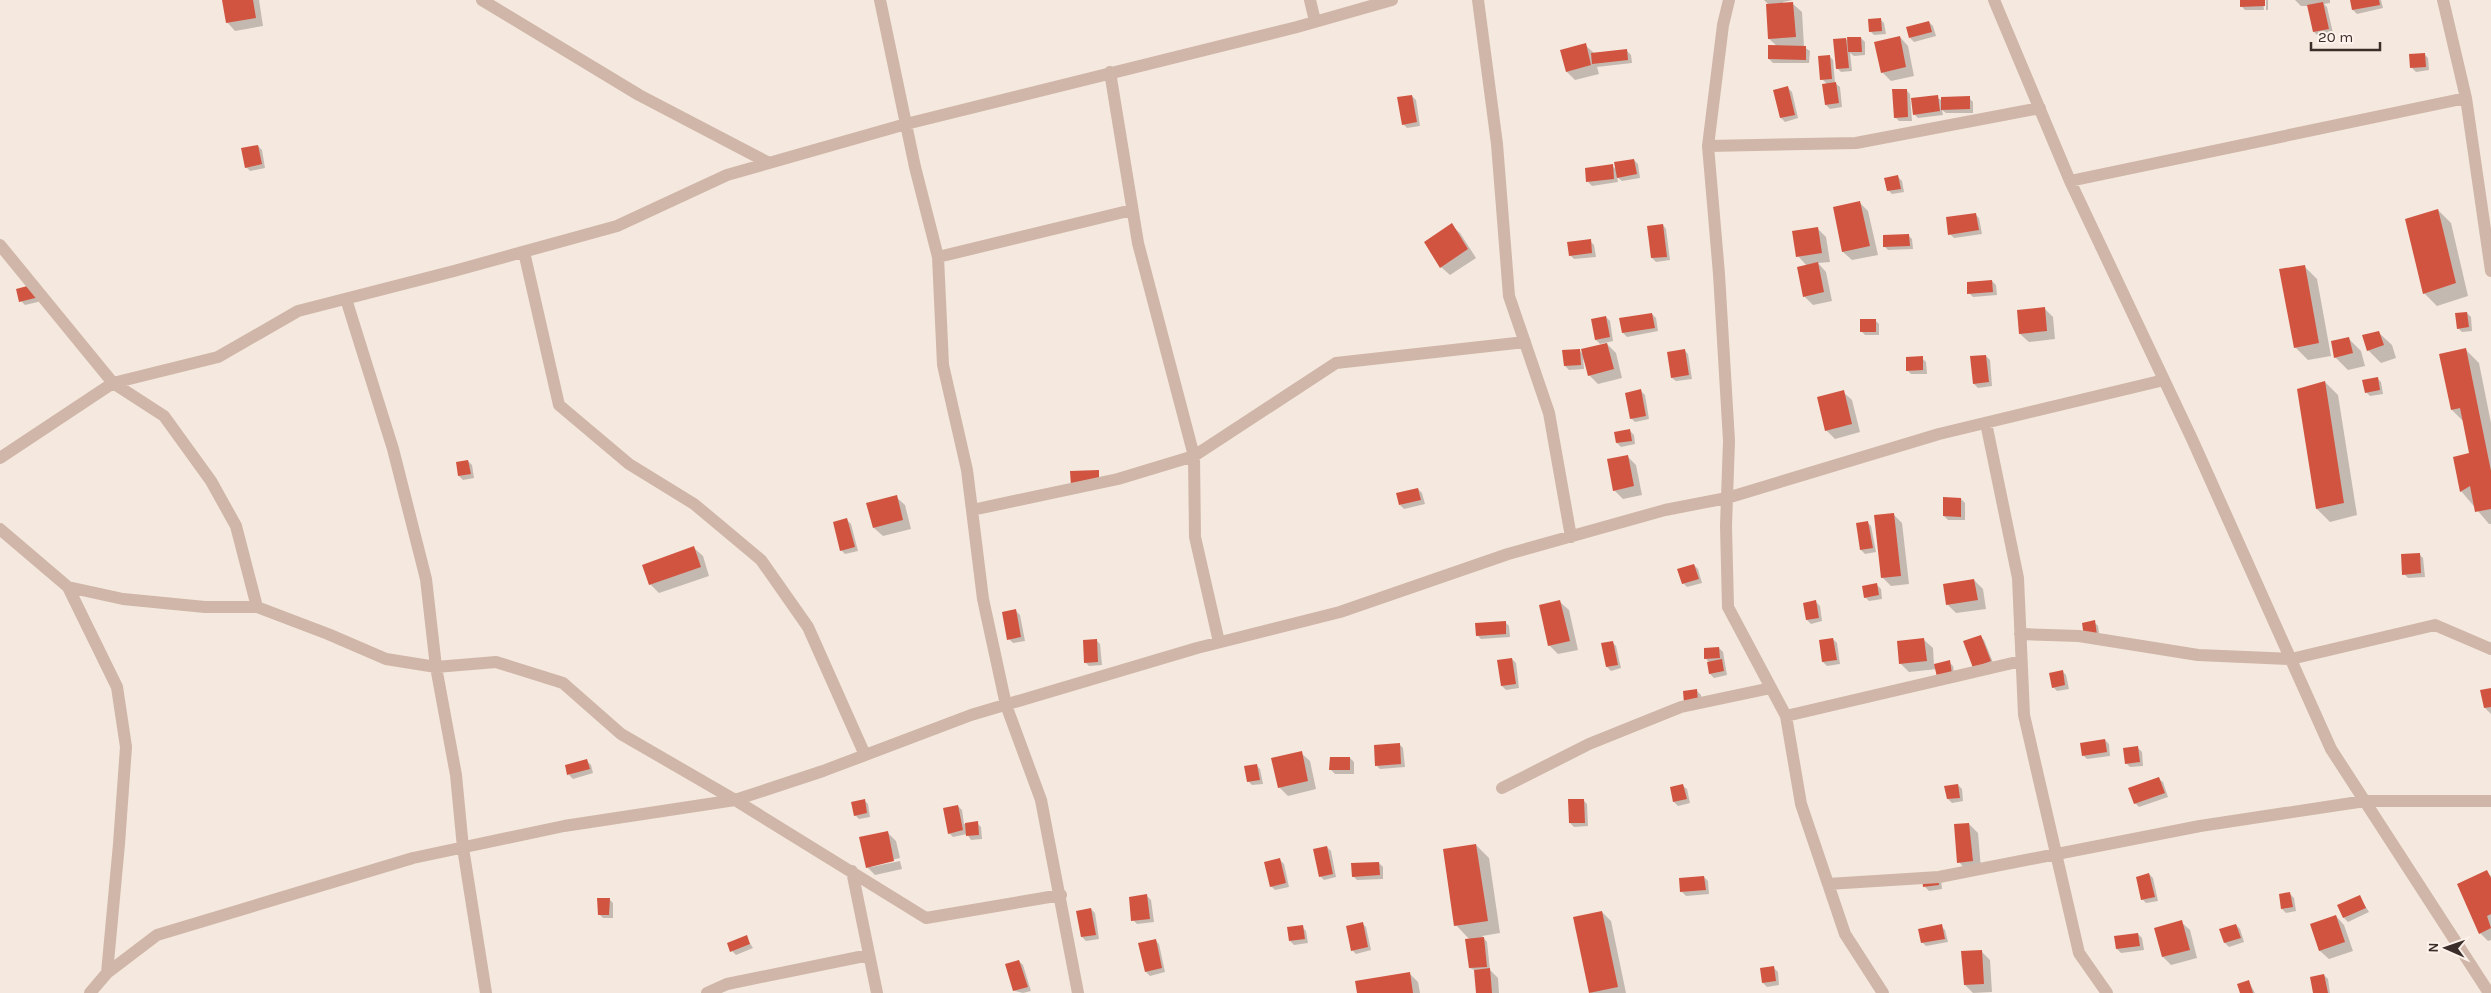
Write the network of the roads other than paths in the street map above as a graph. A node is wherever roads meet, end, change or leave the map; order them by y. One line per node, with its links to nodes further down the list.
1 (482, 0): 15 (street)
2 (880, 0): 13 (street)
3 (1310, 0): 9 (street)
4 (1392, 0): 9 (street)
5 (1478, 0): 23 (street)
6 (1729, 0): 14 (street)
7 (1994, 0): 12 (street)
8 (2443, 0): 11 (street)
9 (1315, 21): 10 (street)
10 (1110, 72): 13 (street); 17 (street)
11 (2466, 98): 16 (street); 21 (street)
12 (2040, 108): 14 (street); 16 (street)
13 (906, 124): 15 (street); 20 (street)
14 (1708, 146): 29 (street)
15 (769, 163): 19 (street)
16 (2070, 181): 24 (street)
17 (1132, 210): 20 (street); 27 (street)
18 (0, 245): 25 (street)
19 (524, 252): 22 (street); 44 (street)
20 (938, 257): 30 (street)
21 (2491, 271)
22 (346, 299): 25 (street); 40 (street)
23 (1525, 342): 27 (street); 32 (street)
24 (2164, 380): 26 (street); 38 (street)
25 (113, 383): 28 (street); 34 (street)
26 (1986, 423): 29 (street); 35 (street)
27 (1194, 456): 30 (street); 36 (street)
28 (0, 458)
29 (1727, 498): 32 (street); 41 (street)
30 (972, 510): 42 (street)
31 (0, 529): 33 (street)
32 (1571, 537): 36 (street)
33 (68, 586): 34 (street); 55 (street)
34 (257, 607): 40 (street)
35 (2020, 634): 38 (street); 39 (street)
36 (1219, 642): 42 (street)
37 (2491, 649): 38 (street)
38 (2291, 658): 47 (street)
39 (2021, 661): 43 (street); 50 (street)
40 (436, 667): 46 (street); 49 (street)
41 (1771, 688): 43 (street); 45 (street)
42 (1006, 704): 44 (street); 53 (street)
43 (1786, 716): 52 (street)
44 (865, 755): 46 (street)
45 (1502, 788)
46 (735, 800): 49 (street); 51 (street)
47 (2365, 801): 48 (street); 50 (street); 63 (street)
48 (2491, 801)
49 (463, 848): 55 (street); 57 (street)
50 (2055, 856): 52 (street); 62 (street)
51 (852, 871): 53 (street); 54 (street)
52 (1828, 884): 61 (street)
53 (1060, 895): 60 (street)
54 (869, 955): 58 (street); 59 (street)
55 (107, 973): 56 (street)
56 (90, 993)
57 (486, 993)
58 (706, 993)
59 (877, 993)
60 (1078, 993)
61 (1883, 993)
62 (2107, 993)
63 (2489, 993)

